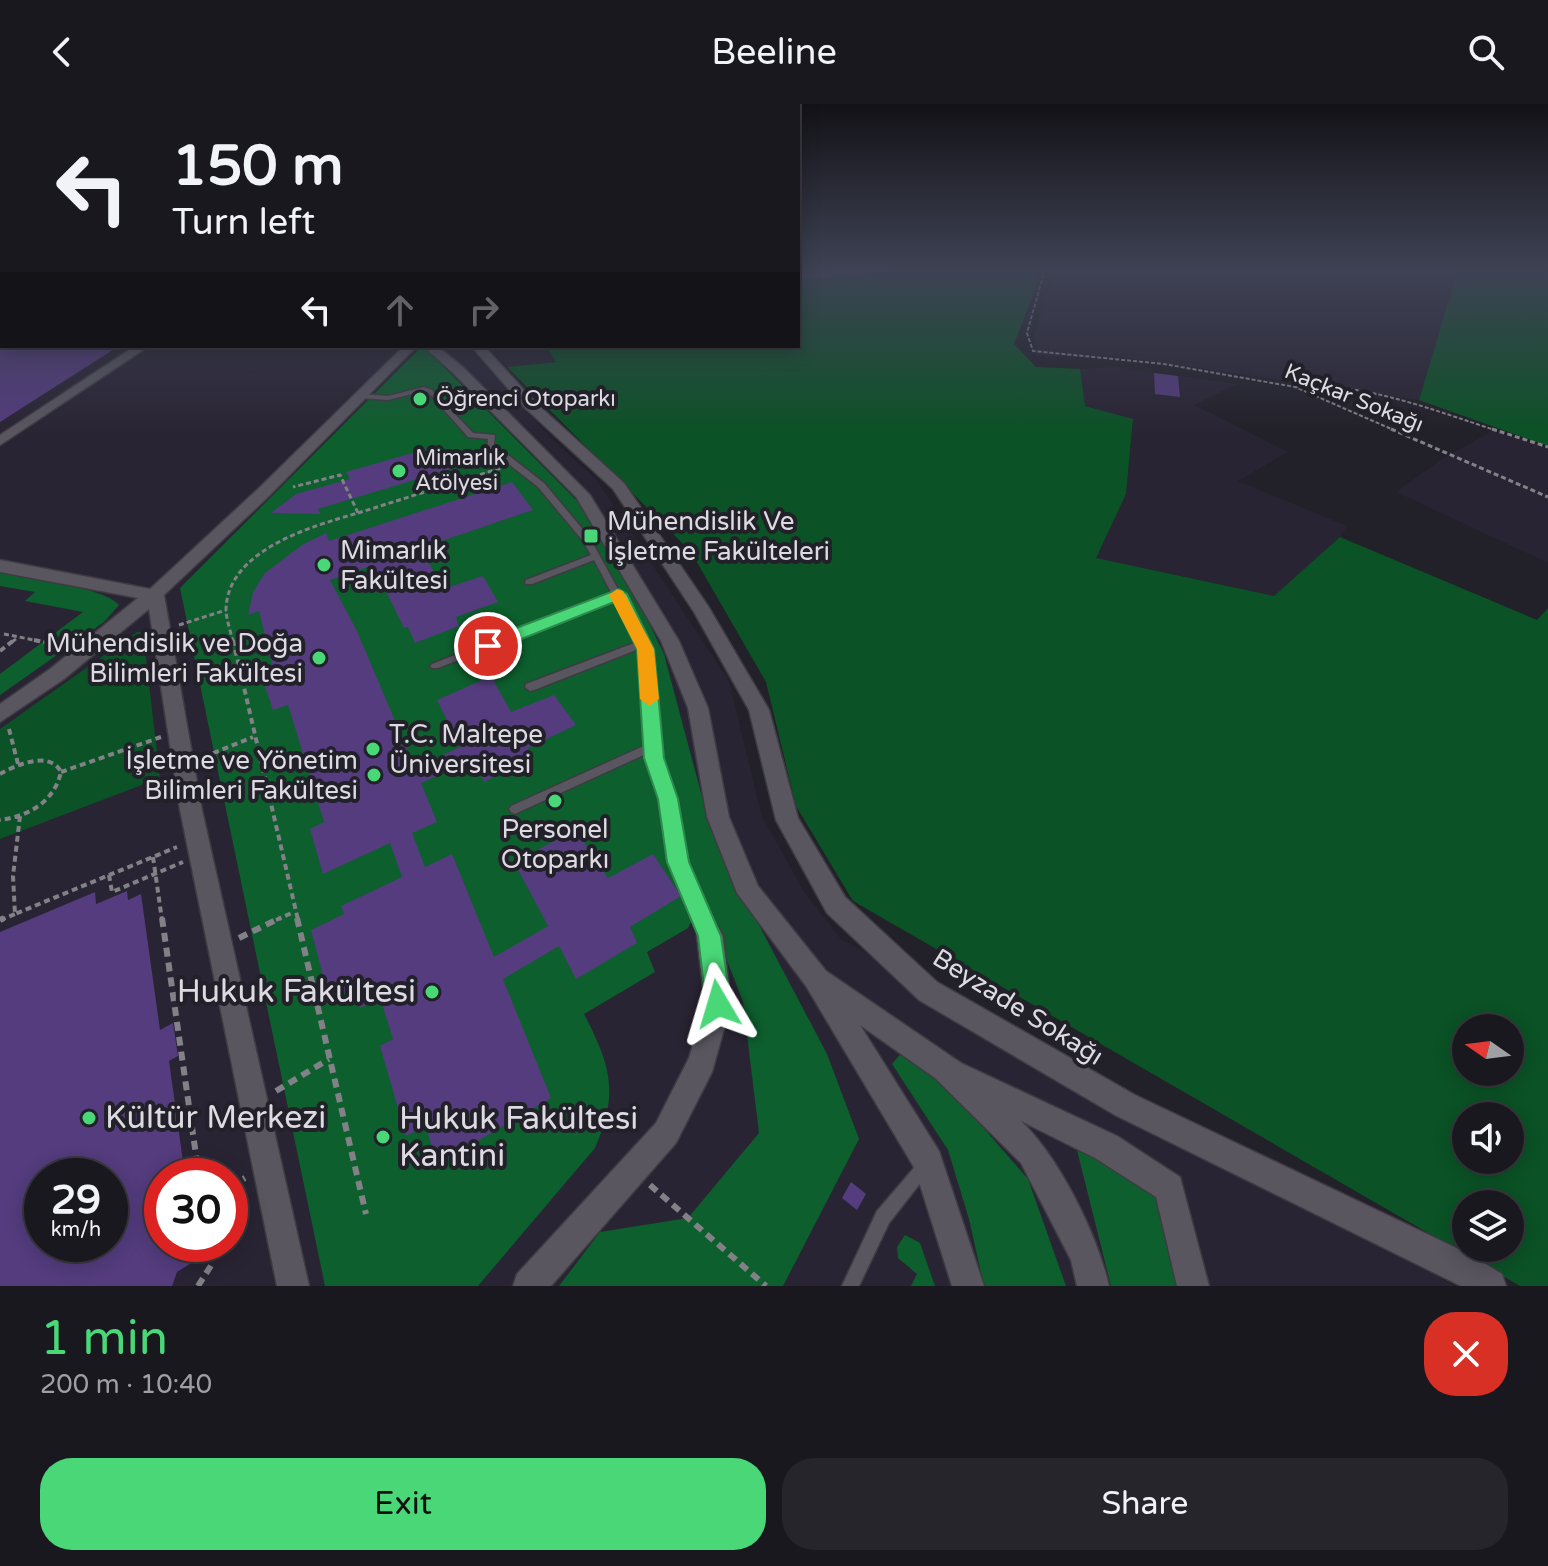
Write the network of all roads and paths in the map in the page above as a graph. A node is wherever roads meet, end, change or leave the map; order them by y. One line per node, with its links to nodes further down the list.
1 (1029, 324): 6 (path, Kaçkar Sokağı)
2 (140, 348): 8 (street)
3 (409, 348): 7 (street)
4 (431, 348): 48 (street)
5 (479, 348): 65 (street, Beyzade Sokağı)
6 (1295, 387): 9 (path); 12 (path, Kaçkar Sokağı)
7 (361, 396): 10 (lane); 11 (street)
8 (0, 441)
9 (1548, 447)
10 (515, 464): 13 (path); 14 (lane)
11 (272, 489): 13 (path); 18 (street)
12 (1548, 497)
13 (358, 513): 19 (path)
14 (596, 556): 16 (lane); 17 (lane)
15 (0, 566): 18 (street)
16 (529, 582)
17 (619, 594): 23 (lane); 26 (lane)
18 (156, 596): 20 (street); 25 (street)
19 (226, 610): 20 (path); 30 (path)
20 (162, 631): 29 (street)
21 (4, 634): 22 (path)
22 (18, 637): 24 (path); 25 (path)
23 (643, 643): 27 (lane); 31 (lane)
24 (0, 651)
25 (84, 651): 28 (street)
26 (435, 666)
27 (530, 687)
28 (2, 712): 32 (path)
29 (178, 731): 33 (street); 34 (path)
30 (253, 737): 33 (path); 43 (path)
31 (652, 747): 36 (lane); 46 (lane)
32 (18, 764): 34 (path); 35 (path)
33 (184, 765): 39 (street)
34 (61, 772): 37 (path)
35 (0, 774)
36 (515, 809)
37 (20, 816): 38 (path); 44 (path)
38 (0, 820)
39 (199, 846): 40 (path); 41 (path); 47 (street)
40 (153, 857): 41 (path); 42 (path)
41 (157, 873): 42 (path); 52 (path)
42 (109, 875): 44 (path)
43 (294, 912): 47 (path); 49 (path)
44 (15, 914): 45 (path)
45 (0, 920)
46 (710, 936): 54 (street)
47 (220, 946): 51 (street)
48 (815, 977): 50 (street); 53 (street)
49 (329, 1059): 51 (path); 55 (path)
50 (945, 1068): 63 (street); 64 (street)
51 (254, 1104): 58 (street)
52 (197, 1158)
53 (928, 1162): 61 (lane); 62 (street)
54 (633, 1170): 59 (street); 60 (path)
55 (366, 1214)
56 (212, 1262): 57 (path)
57 (198, 1286)
58 (293, 1286)
59 (529, 1286)
60 (766, 1286)
61 (850, 1286)
62 (968, 1286)
63 (1093, 1286)
64 (1193, 1286)
65 (1490, 1286)

